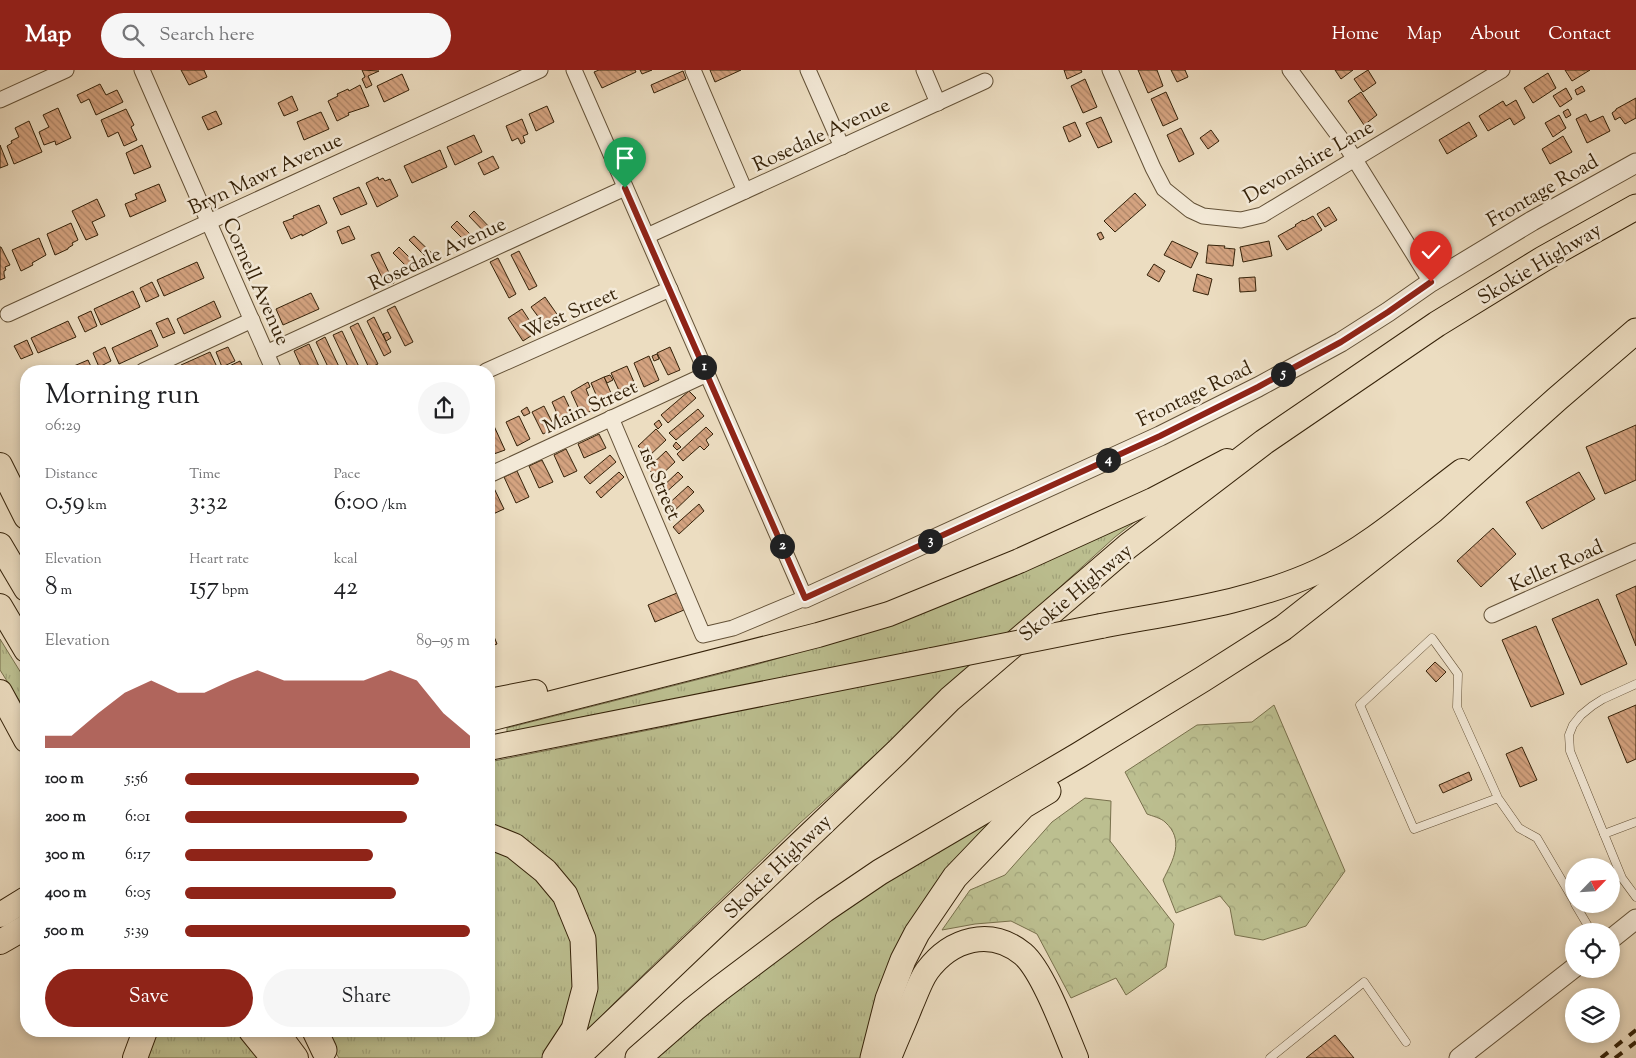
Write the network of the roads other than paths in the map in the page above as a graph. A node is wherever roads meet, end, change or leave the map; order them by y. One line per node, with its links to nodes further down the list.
1 (66, 70): 12 (street)
2 (142, 70): 20 (street, Cornell Avenue)
3 (540, 70): 20 (street, Bryn Mawr Avenue)
4 (574, 70): 17 (street)
5 (693, 70): 18 (street)
6 (808, 70): 14 (street)
7 (924, 70): 13 (street)
8 (1110, 70): 15 (street, Devonshire Lane)
9 (1290, 70): 15 (street)
10 (1502, 70): 15 (street, Devonshire Lane)
11 (985, 81): 13 (street, Rosedale Avenue)
12 (0, 100)
13 (938, 103): 14 (street, Rosedale Avenue)
14 (842, 147): 18 (street, Rosedale Avenue)
15 (1354, 158): 22 (street)
16 (1636, 163): 22 (street, Frontage Road)
17 (625, 188): 21 (street); 27 (street, Rosedale Avenue)
18 (745, 191): 21 (street, Rosedale Avenue)
19 (1636, 206): 34 (highway, Skokie Highway)
20 (208, 221): 24 (street, Bryn Mawr Avenue); 25 (street, Cornell Avenue)
21 (646, 236): 23 (street)
22 (1431, 282): 43 (street, Frontage Road)
23 (670, 289): 30 (street, West Street); 31 (street)
24 (8, 314)
25 (252, 320): 27 (street, Cornell Avenue); 28 (street)
26 (1636, 332): 32 (highway)
27 (266, 353): 29 (street, Cornell Avenue)
28 (156, 365)
29 (271, 365)
30 (495, 367)
31 (707, 374): 33 (street, Main Street); 43 (street)
32 (1557, 399): 46 (highway); 56 (main road, bridge)
33 (611, 418): 37 (street, Main Street); 43 (street, 1st Street)
34 (1264, 442): 48 (main road); 78 (highway, Skokie Highway)
35 (0, 458): 38 (main road)
36 (0, 465): 39 (main road)
37 (495, 472)
38 (20, 491)
39 (20, 505)
40 (0, 544): 42 (main road)
41 (1636, 552): 45 (street, Keller Road)
42 (20, 578)
43 (805, 598)
44 (0, 606): 47 (main road)
45 (1492, 615)
46 (1283, 628): 79 (highway); 80 (highway)
47 (20, 640)
48 (678, 671): 52 (main road); 53 (main road)
49 (1636, 684): 59 (lane)
50 (0, 688): 54 (main road)
51 (0, 692): 55 (main road)
52 (495, 701)
53 (495, 717)
54 (20, 719)
55 (20, 729)
56 (495, 747)
57 (1498, 798): 57 (lane); 61 (lane)
58 (1636, 822): 59 (lane)
59 (1604, 834): 62 (lane)
60 (495, 838): 77 (highway)
61 (1565, 887)
62 (1636, 897)
63 (20, 903): 64 (main road)
64 (0, 915)
65 (1636, 919): 67 (street)
66 (20, 930): 68 (main road)
67 (1620, 932)
68 (0, 942)
69 (1565, 975): 84 (street)
70 (143, 1037): 74 (main road)
71 (256, 1037): 75 (main road)
72 (280, 1037): 76 (main road)
73 (1406, 1042): 83 (lane)
74 (135, 1058)
75 (273, 1058)
76 (296, 1058)
77 (555, 1058)
78 (576, 1058)
79 (638, 1058)
80 (873, 1058)
81 (889, 1058): 82 (main road)
82 (1076, 1058)
83 (1270, 1058)
84 (1459, 1058)

